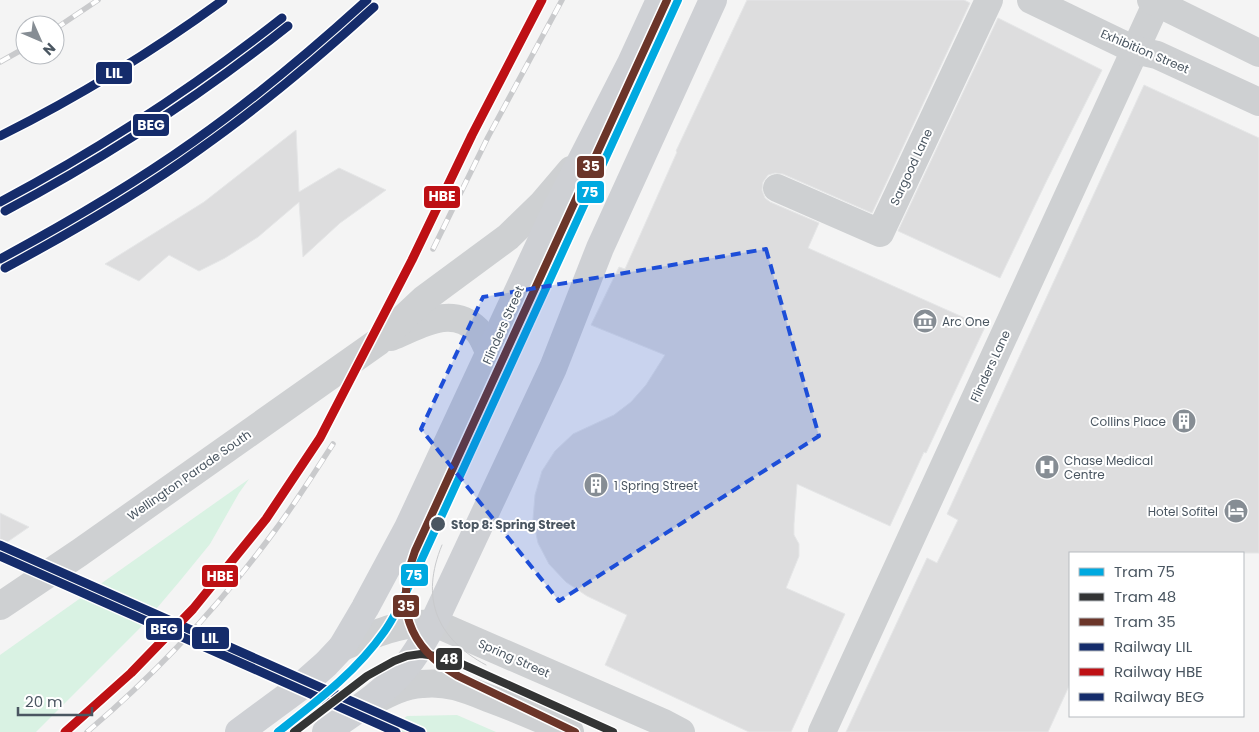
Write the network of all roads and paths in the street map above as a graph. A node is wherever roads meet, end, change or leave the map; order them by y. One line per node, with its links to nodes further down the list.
1 (660, 0): 10 (main road, Flinders Street)
2 (713, 0): 15 (main road)
3 (989, 0): 11 (street, Sargood Lane)
4 (1031, 0): 7 (street, Exhibition Street)
5 (1155, 1): 6 (street); 7 (street, Flinders Lane)
6 (1250, 49): 8 (street)
7 (1135, 50): 8 (street, Exhibition Street); 21 (street, Flinders Lane)
8 (1223, 85): 9 (street, Exhibition Street)
9 (1259, 102)
10 (589, 144): 12 (street, Wellington Parade South); 13 (main road, Flinders Street)
11 (777, 188)
12 (378, 342): 13 (street, Wellington Parade South); 14 (street, Wellington Parade South)
13 (490, 354): 16 (main road, Flinders Street)
14 (0, 606)
15 (433, 624): 16 (street, Spring Street); 17 (main road); 20 (street, Spring Street)
16 (342, 647): 18 (main road, Flinders Street)
17 (332, 727): 19 (street)
18 (239, 732)
19 (570, 732)
20 (681, 732)
21 (822, 732)

